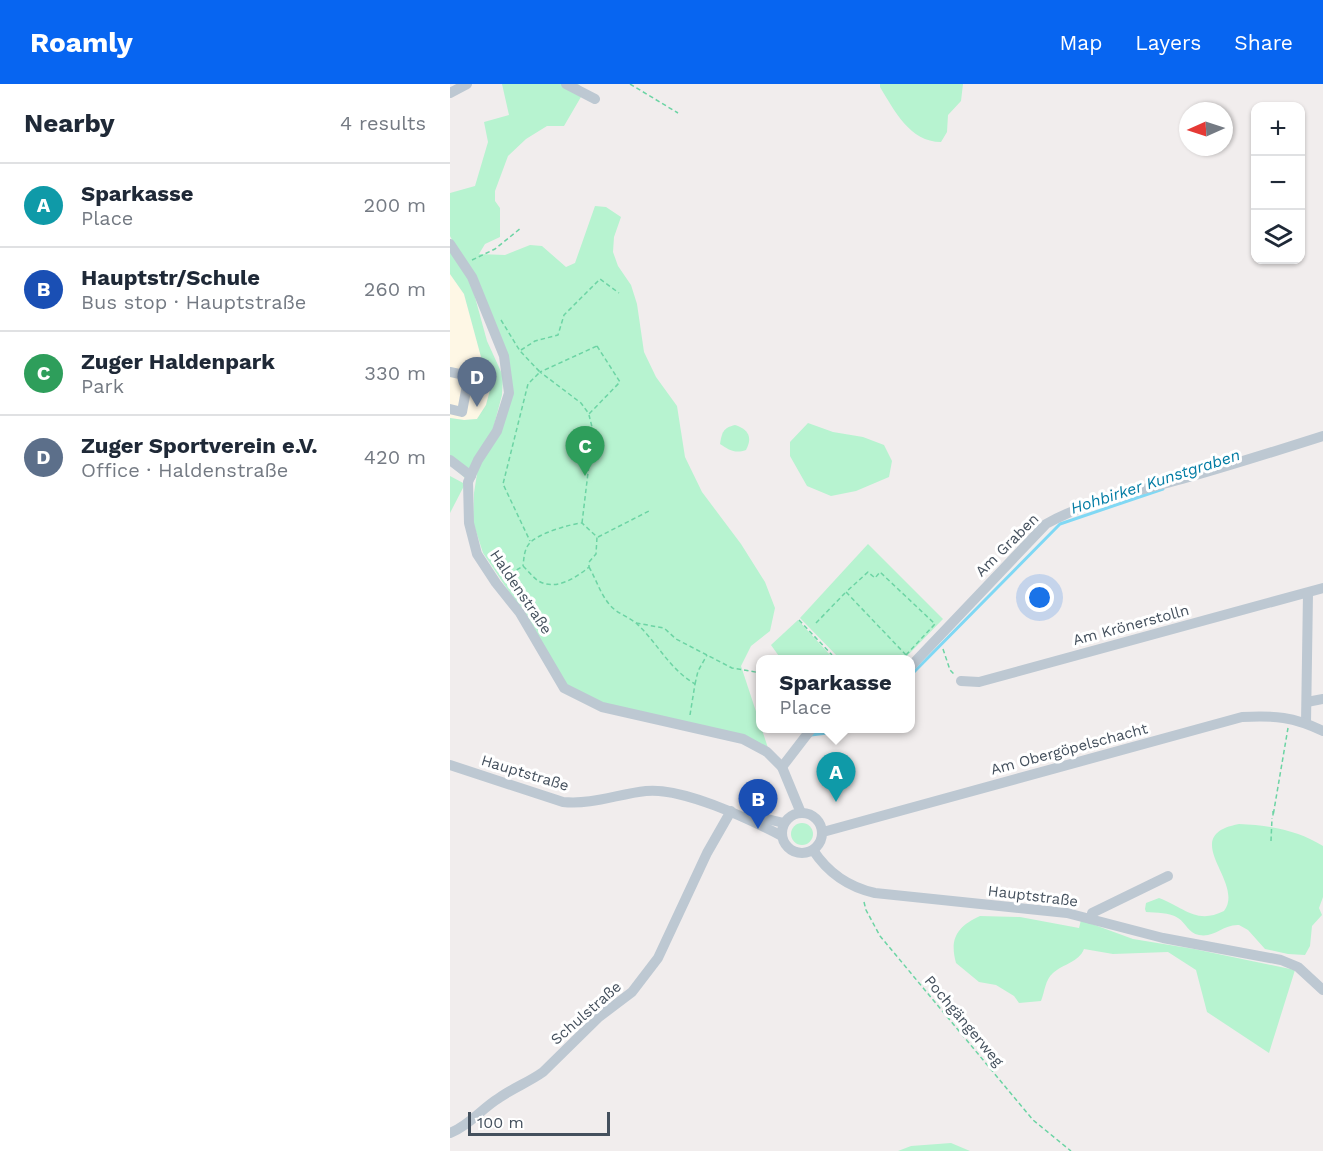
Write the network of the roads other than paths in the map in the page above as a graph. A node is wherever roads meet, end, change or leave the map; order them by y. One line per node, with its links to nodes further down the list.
1 (467, 84): 3 (street)
2 (566, 84): 4 (street)
3 (450, 93)
4 (595, 99)
5 (450, 244): 10 (street, Haldenstraße)
6 (450, 372): 7 (street)
7 (450, 410)
8 (1323, 436): 13 (street, Am Graben)
9 (450, 460): 10 (street)
10 (471, 476): 21 (street, Haldenstraße)
11 (1323, 588): 12 (street, Am Krönerstolln)
12 (1308, 593): 14 (street, Am Krönerstolln); 16 (street)
13 (915, 662)
14 (961, 681)
15 (1323, 699): 16 (street)
16 (1307, 702): 17 (street)
17 (1306, 723): 18 (street, Am Obergöpelschacht); 25 (street, Am Obergöpelschacht)
18 (1323, 732)
19 (808, 733): 21 (street)
20 (450, 765): 22 (street, Hauptstraße)
21 (782, 767): 23 (street, Haldenstraße)
22 (731, 812): 24 (street, Hauptstraße); 26 (street, Hauptstraße); 31 (street, Schulstraße)
23 (801, 813): 24 (street); 25 (street)
24 (784, 824): 26 (street)
25 (823, 832): 27 (street)
26 (782, 836): 27 (street)
27 (813, 850): 29 (street, Hauptstraße)
28 (1168, 876): 29 (street)
29 (1091, 919): 30 (street, Hauptstraße)
30 (1323, 990)
31 (450, 1134)

